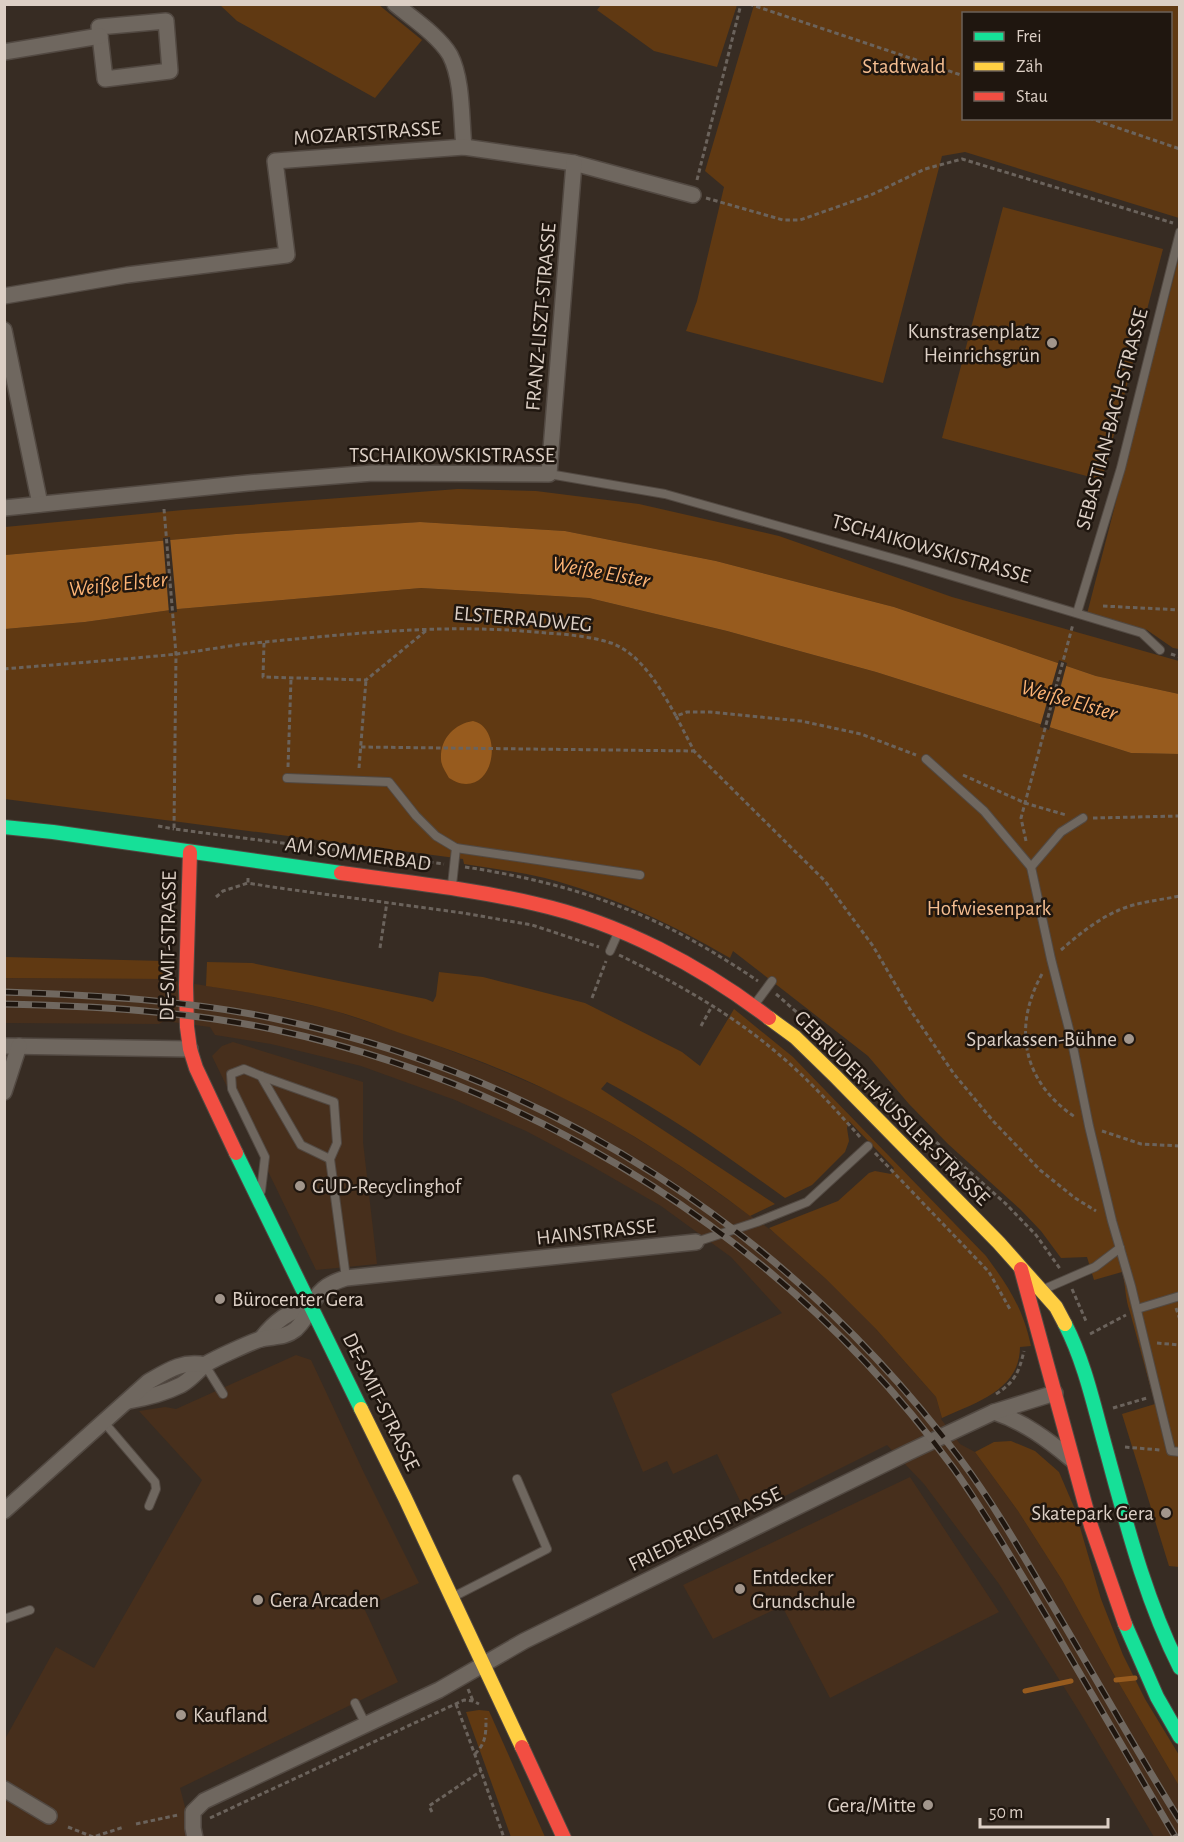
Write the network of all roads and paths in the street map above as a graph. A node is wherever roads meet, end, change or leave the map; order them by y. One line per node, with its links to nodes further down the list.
1 (395, 4): 8 (street)
2 (741, 4): 11 (path)
3 (749, 4): 6 (path)
4 (100, 36): 4 (street); 5 (street)
5 (4, 52)
6 (962, 76)
7 (1095, 120): 9 (path)
8 (464, 147): 10 (street, MOZARTSTRASSE); 14 (street, MOZARTSTRASSE)
9 (1179, 149)
10 (574, 163): 11 (street, MOZARTSTRASSE); 17 (street, FRANZ-LISZT-STRASSE)
11 (693, 195): 12 (path)
12 (1179, 225)
13 (1179, 232): 23 (lane, SEBASTIAN-BACH-STRASSE)
14 (4, 296)
15 (4, 330): 16 (street)
16 (12, 400): 18 (street)
17 (549, 474): 18 (street, TSCHAIKOWSKISTRASSE); 23 (lane, TSCHAIKOWSKISTRASSE)
18 (40, 504): 19 (street, TSCHAIKOWSKISTRASSE)
19 (4, 508)
20 (164, 508): 28 (path)
21 (1102, 606): 22 (path)
22 (1179, 610)
23 (1077, 613): 27 (lane, TSCHAIKOWSKISTRASSE)
24 (1073, 626): 39 (path)
25 (429, 628): 26 (path, ELSTERRADWEG); 31 (path); 32 (path, ELSTERRADWEG)
26 (264, 643): 28 (path, ELSTERRADWEG); 30 (path)
27 (1160, 650)
28 (176, 654): 29 (path, ELSTERRADWEG); 43 (path)
29 (4, 669)
30 (291, 679): 31 (path); 37 (path)
31 (366, 680): 33 (path)
32 (676, 716): 34 (path, ELSTERRADWEG); 35 (path)
33 (361, 747): 34 (path); 38 (path)
34 (694, 751): 77 (path, ELSTERRADWEG)
35 (926, 759): 49 (lane)
36 (958, 773): 39 (path)
37 (287, 778): 38 (lane)
38 (357, 780): 45 (lane)
39 (1025, 803): 41 (path); 44 (path)
40 (1179, 816): 41 (path)
41 (1083, 818): 49 (lane)
42 (4, 827): 46 (main road, AM SOMMERBAD)
43 (252, 838): 47 (path); 48 (path)
44 (1026, 841)
45 (456, 848): 48 (lane); 50 (lane)
46 (190, 852): 47 (main road, AM SOMMERBAD); 68 (main road, DE-SMIT-STRASSE)
47 (250, 861): 51 (path); 52 (main road, AM SOMMERBAD)
48 (455, 865): 52 (lane); 61 (path)
49 (1030, 867): 59 (lane)
50 (640, 875)
51 (248, 883): 54 (path); 55 (path)
52 (452, 888): 56 (main road, AM SOMMERBAD)
53 (1179, 896): 59 (path)
54 (216, 897)
55 (387, 902): 57 (path); 58 (path)
56 (619, 931): 58 (lane); 60 (main road, AM SOMMERBAD)
57 (380, 948)
58 (610, 951): 62 (path); 63 (path)
59 (1051, 959): 72 (lane); 72 (path)
60 (694, 967): 64 (main road, GEBRÜDER-HÄUSSLER-STRASSE)
61 (769, 984): 64 (lane); 65 (path)
62 (592, 998)
63 (712, 1005): 66 (path); 73 (path)
64 (754, 1006): 80 (main road, GEBRÜDER-HÄUSSLER-STRASSE)
65 (800, 1016)
66 (701, 1026)
67 (12, 1046): 68 (street); 71 (street)
68 (190, 1049): 76 (main road, DE-SMIT-STRASSE)
69 (859, 1071): 82 (path)
70 (261, 1076): 75 (lane); 75 (lane); 76 (lane)
71 (4, 1092)
72 (1089, 1126): 74 (path); 77 (lane)
73 (868, 1146): 78 (lane, HAINSTRASSE); 87 (path)
74 (1179, 1146)
75 (330, 1159): 81 (lane)
76 (259, 1201): 85 (main road, DE-SMIT-STRASSE)
77 (1112, 1221): 79 (lane)
78 (696, 1242): 81 (street, HAINSTRASSE)
79 (1120, 1248): 82 (lane); 86 (lane)
80 (1021, 1269): 83 (main road, GEBRÜDER-HÄUSSLER-STRASSE); 94 (main road, GEBRÜDER-HÄUSSLER-STRASSE)
81 (346, 1278): 85 (street, HAINSTRASSE)
82 (1067, 1279): 83 (lane); 88 (path)
83 (1042, 1290): 94 (main road, GEBRÜDER-HÄUSSLER-STRASSE)
84 (1179, 1296): 86 (lane)
85 (311, 1305): 93 (street, HAINSTRASSE); 109 (main road, DE-SMIT-STRASSE)
86 (1137, 1309): 88 (path); 91 (lane)
87 (1012, 1312)
88 (1127, 1314): 89 (path)
89 (1130, 1324)
90 (1021, 1341): 96 (path)
91 (1144, 1341): 92 (path); 104 (lane)
92 (1179, 1345)
93 (205, 1365): 95 (lane); 102 (street, HAINSTRASSE)
94 (1071, 1389): 100 (street, FRIEDERICISTRASSE); 101 (main road, GEBRÜDER-HÄUSSLER-STRASSE); 105 (main road, GEBRÜDER-HÄUSSLER-STRASSE)
95 (223, 1394)
96 (993, 1396)
97 (1150, 1397): 99 (path)
98 (1111, 1398): 99 (path)
99 (1114, 1408): 101 (path)
100 (994, 1412): 105 (street); 112 (street, FRIEDERICISTRASSE)
101 (1095, 1412): 113 (main road, GEBRÜDER-HÄUSSLER-STRASSE)
102 (103, 1421): 107 (lane); 108 (street, HAINSTRASSE)
103 (1125, 1447): 104 (path)
104 (1175, 1451)
105 (1071, 1459): 118 (main road, GEBRÜDER-HÄUSSLER-STRASSE)
106 (517, 1479): 109 (lane)
107 (148, 1506)
108 (4, 1511)
109 (452, 1598): 112 (main road, DE-SMIT-STRASSE)
110 (30, 1610): 111 (lane)
111 (4, 1619)
112 (484, 1665): 117 (street, FRIEDERICISTRASSE); 130 (main road, DE-SMIT-STRASSE)
113 (1179, 1668)
114 (355, 1702): 117 (lane)
115 (456, 1704): 116 (path); 119 (path); 121 (path)
116 (484, 1706)
117 (366, 1725): 121 (street, FRIEDERICISTRASSE)
118 (1179, 1737)
119 (482, 1771): 122 (path); 129 (path)
120 (4, 1789): 123 (street)
121 (199, 1806): 124 (path); 128 (street)
122 (432, 1812)
123 (49, 1816)
124 (136, 1824)
125 (68, 1827): 127 (path)
126 (124, 1827): 127 (path)
127 (93, 1837)
128 (195, 1838)
129 (504, 1838)
130 (564, 1838)

